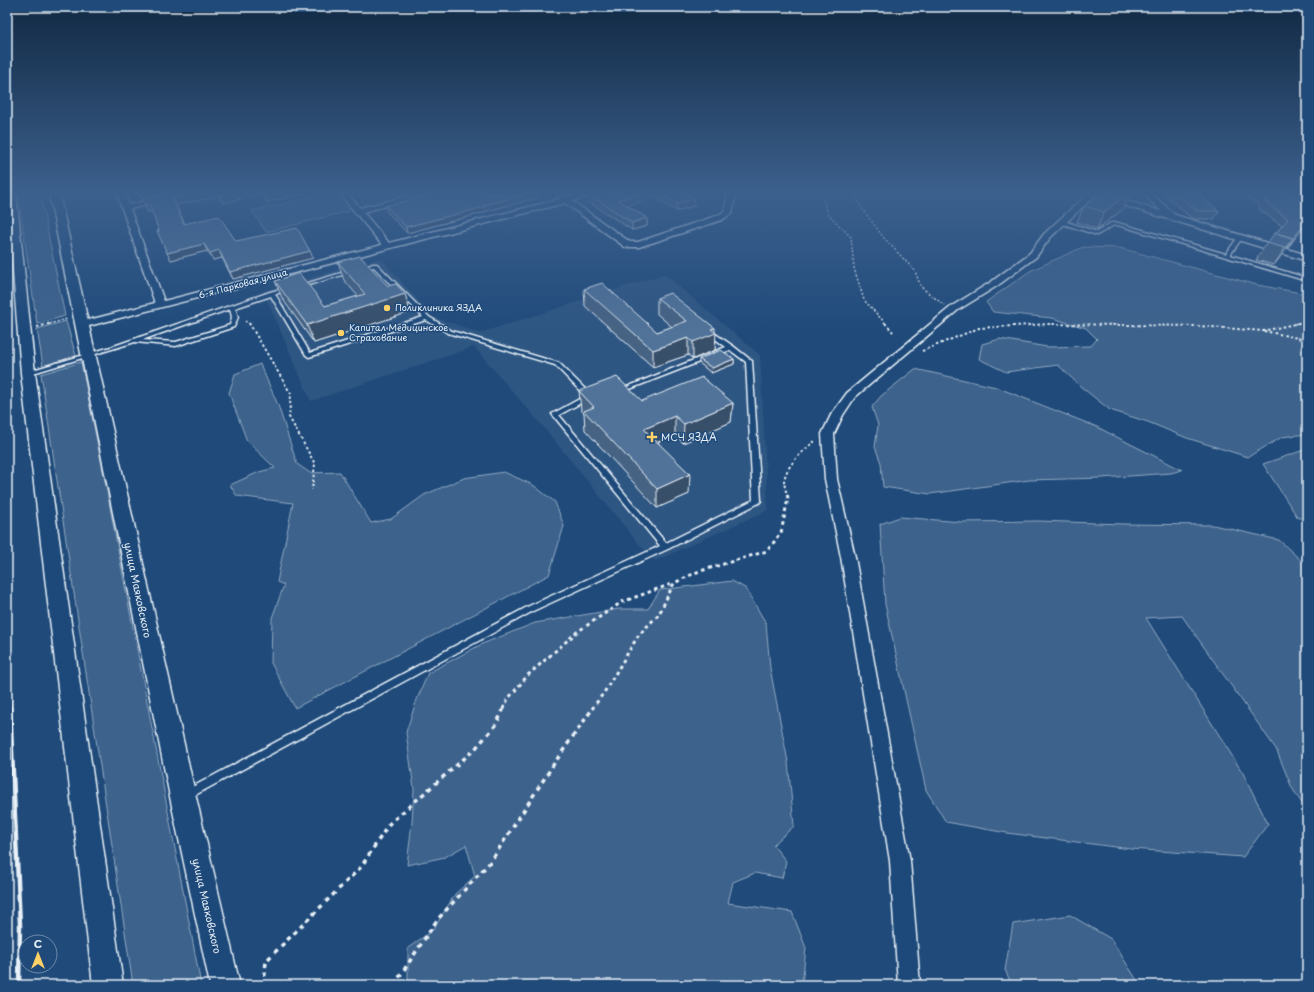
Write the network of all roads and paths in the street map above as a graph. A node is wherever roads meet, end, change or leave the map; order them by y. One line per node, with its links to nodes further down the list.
1 (15, 240): 34 (main road)
2 (64, 240): 25 (main road, улица Маяковского)
3 (138, 240): 19 (street)
4 (382, 240): 14 (street)
5 (409, 240): 14 (street, 6-я Парковая улица)
6 (623, 240): 7 (street)
7 (650, 240)
8 (851, 240): 28 (path)
9 (886, 240): 21 (path)
10 (1044, 240): 21 (street)
11 (1173, 240): 15 (lane)
12 (1238, 240): 15 (lane)
13 (1248, 240): 16 (street)
14 (387, 246): 19 (street, 6-я Парковая улица)
15 (1227, 256): 17 (lane)
16 (1307, 258)
17 (1307, 280)
18 (272, 294): 20 (lane); 23 (lane); 23 (lane)
19 (161, 305): 25 (street, 6-я Парковая улица)
20 (232, 307): 22 (lane); 30 (lane)
21 (951, 311): 36 (street)
22 (235, 317): 30 (lane); 37 (path)
23 (427, 318): 38 (lane)
24 (1307, 321): 27 (path)
25 (81, 324): 33 (main road, улица Маяковского)
26 (700, 325): 31 (lane)
27 (1264, 331): 29 (path); 32 (path)
28 (893, 332)
29 (1307, 340)
30 (133, 341): 33 (lane)
31 (731, 347): 35 (lane); 38 (lane)
32 (921, 352)
33 (88, 355): 34 (lane); 40 (main road, улица Маяковского)
34 (28, 373): 41 (main road)
35 (620, 391)
36 (828, 434): 39 (path); 45 (street)
37 (312, 490)
38 (665, 547): 40 (lane)
39 (674, 583): 43 (path); 44 (path)
40 (183, 797): 42 (main road, улица Маяковского)
41 (108, 985)
42 (225, 985)
43 (264, 985)
44 (394, 985)
45 (909, 985)

